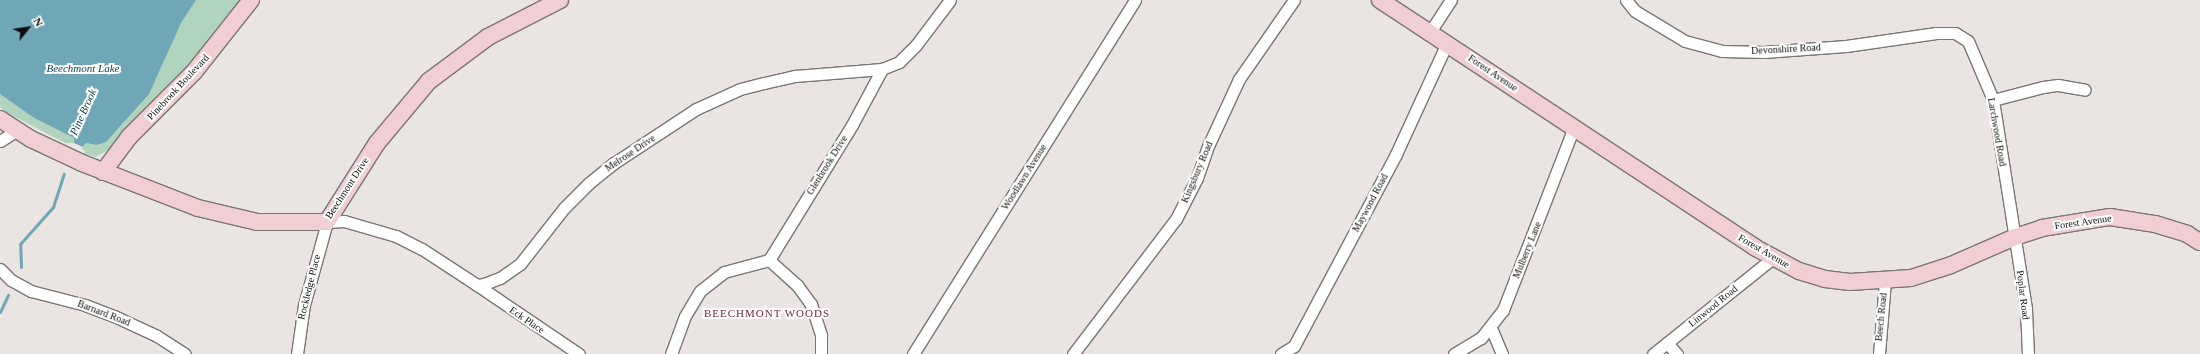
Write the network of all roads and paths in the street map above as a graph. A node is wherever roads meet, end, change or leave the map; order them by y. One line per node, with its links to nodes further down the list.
1 (251, 0): 20 (street, Pinebrook Boulevard)
2 (560, 0): 21 (street, Beechmont Drive)
3 (950, 0): 12 (street, Melrose Drive)
4 (1135, 0): 37 (street, Woodlawn Avenue)
5 (1294, 0): 38 (street, Kingsbury Road)
6 (1380, 0): 9 (street, Forest Avenue)
7 (1451, 0): 9 (street)
8 (1626, 0): 10 (street, Devonshire Road)
9 (1430, 32): 11 (street, Forest Avenue)
10 (1960, 36): 14 (street, Larchwood Road)
11 (1447, 43): 16 (street, Forest Avenue); 31 (street, Maywood Road)
12 (882, 70): 25 (street, Glenbrook Drive); 28 (street, Melrose Drive)
13 (2085, 90): 14 (street)
14 (1993, 100): 22 (street, Larchwood Road)
15 (0, 119): 18 (street, Beechmont Drive)
16 (1574, 127): 24 (street, Forest Avenue); 29 (street, Mulberry Lane)
17 (0, 129): 18 (street)
18 (16, 130): 19 (street); 20 (street, Beechmont Drive)
19 (0, 141)
20 (103, 172): 21 (street, Beechmont Drive)
21 (327, 222): 28 (street); 33 (street, Rockledge Place)
22 (2015, 237): 23 (street, Forest Avenue); 27 (street, Forest Avenue); 45 (street, Poplar Road)
23 (2200, 242)
24 (1774, 257): 27 (street, Forest Avenue); 30 (street, Linwood Road)
25 (769, 260): 35 (street); 36 (street)
26 (0, 269): 32 (street, Barnard Road)
27 (1886, 281): 44 (street, Beech Road)
28 (477, 285): 34 (street, Eck Place)
29 (1491, 328): 40 (street, Mulberry Lane); 41 (street)
30 (1667, 343): 42 (street, Linwood Road); 43 (street)
31 (1295, 350): 39 (street, Maywood Road)
32 (185, 354)
33 (297, 354)
34 (579, 354)
35 (671, 354)
36 (821, 354)
37 (913, 354)
38 (1073, 354)
39 (1281, 354)
40 (1454, 354)
41 (1502, 354)
42 (1653, 354)
43 (1677, 354)
44 (1879, 354)
45 (2028, 354)

